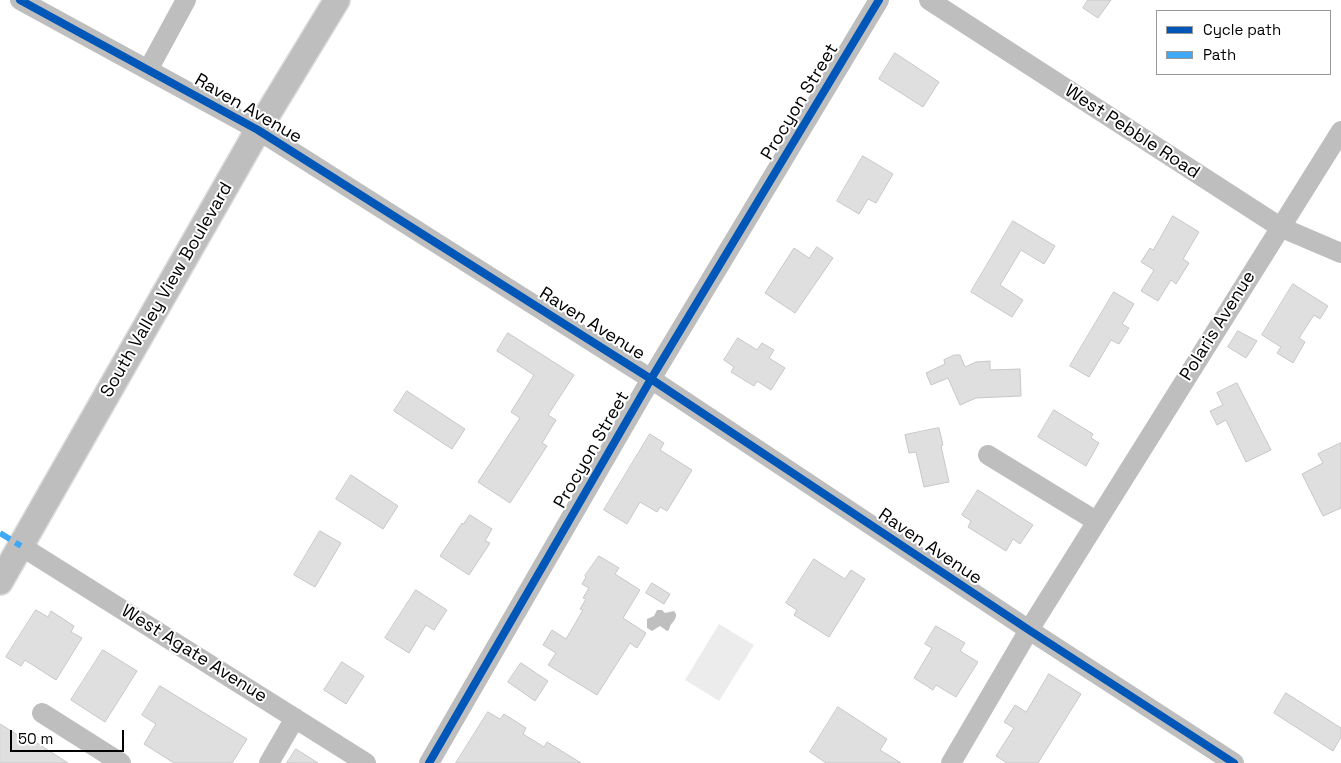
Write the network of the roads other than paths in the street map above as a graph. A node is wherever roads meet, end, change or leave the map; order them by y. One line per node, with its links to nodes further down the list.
1 (20, 0): 6 (street, Raven Avenue)
2 (186, 0): 6 (street)
3 (337, 0): 7 (main road, South Valley View Boulevard)
4 (879, 0): 11 (street, Procyon Street)
5 (929, 0): 9 (street, West Pebble Road)
6 (148, 70): 7 (street, Raven Avenue)
7 (258, 130): 11 (street, Raven Avenue); 14 (main road, South Valley View Boulevard)
8 (1341, 131): 9 (street, Polaris Avenue)
9 (1280, 227): 10 (street, West Pebble Road); 13 (street, Polaris Avenue)
10 (1341, 253)
11 (650, 379): 16 (street, Raven Avenue); 22 (street, Procyon Street)
12 (988, 455): 13 (street)
13 (1096, 521): 16 (street, Polaris Avenue)
14 (21, 546): 15 (main road, South Valley View Boulevard); 18 (street, West Agate Avenue)
15 (0, 582)
16 (1028, 630): 23 (street, Polaris Avenue); 24 (street, Raven Avenue)
17 (42, 714): 19 (street)
18 (295, 718): 20 (street); 21 (street, West Agate Avenue)
19 (120, 763)
20 (269, 763)
21 (366, 763)
22 (429, 763)
23 (951, 763)
24 (1234, 763)

